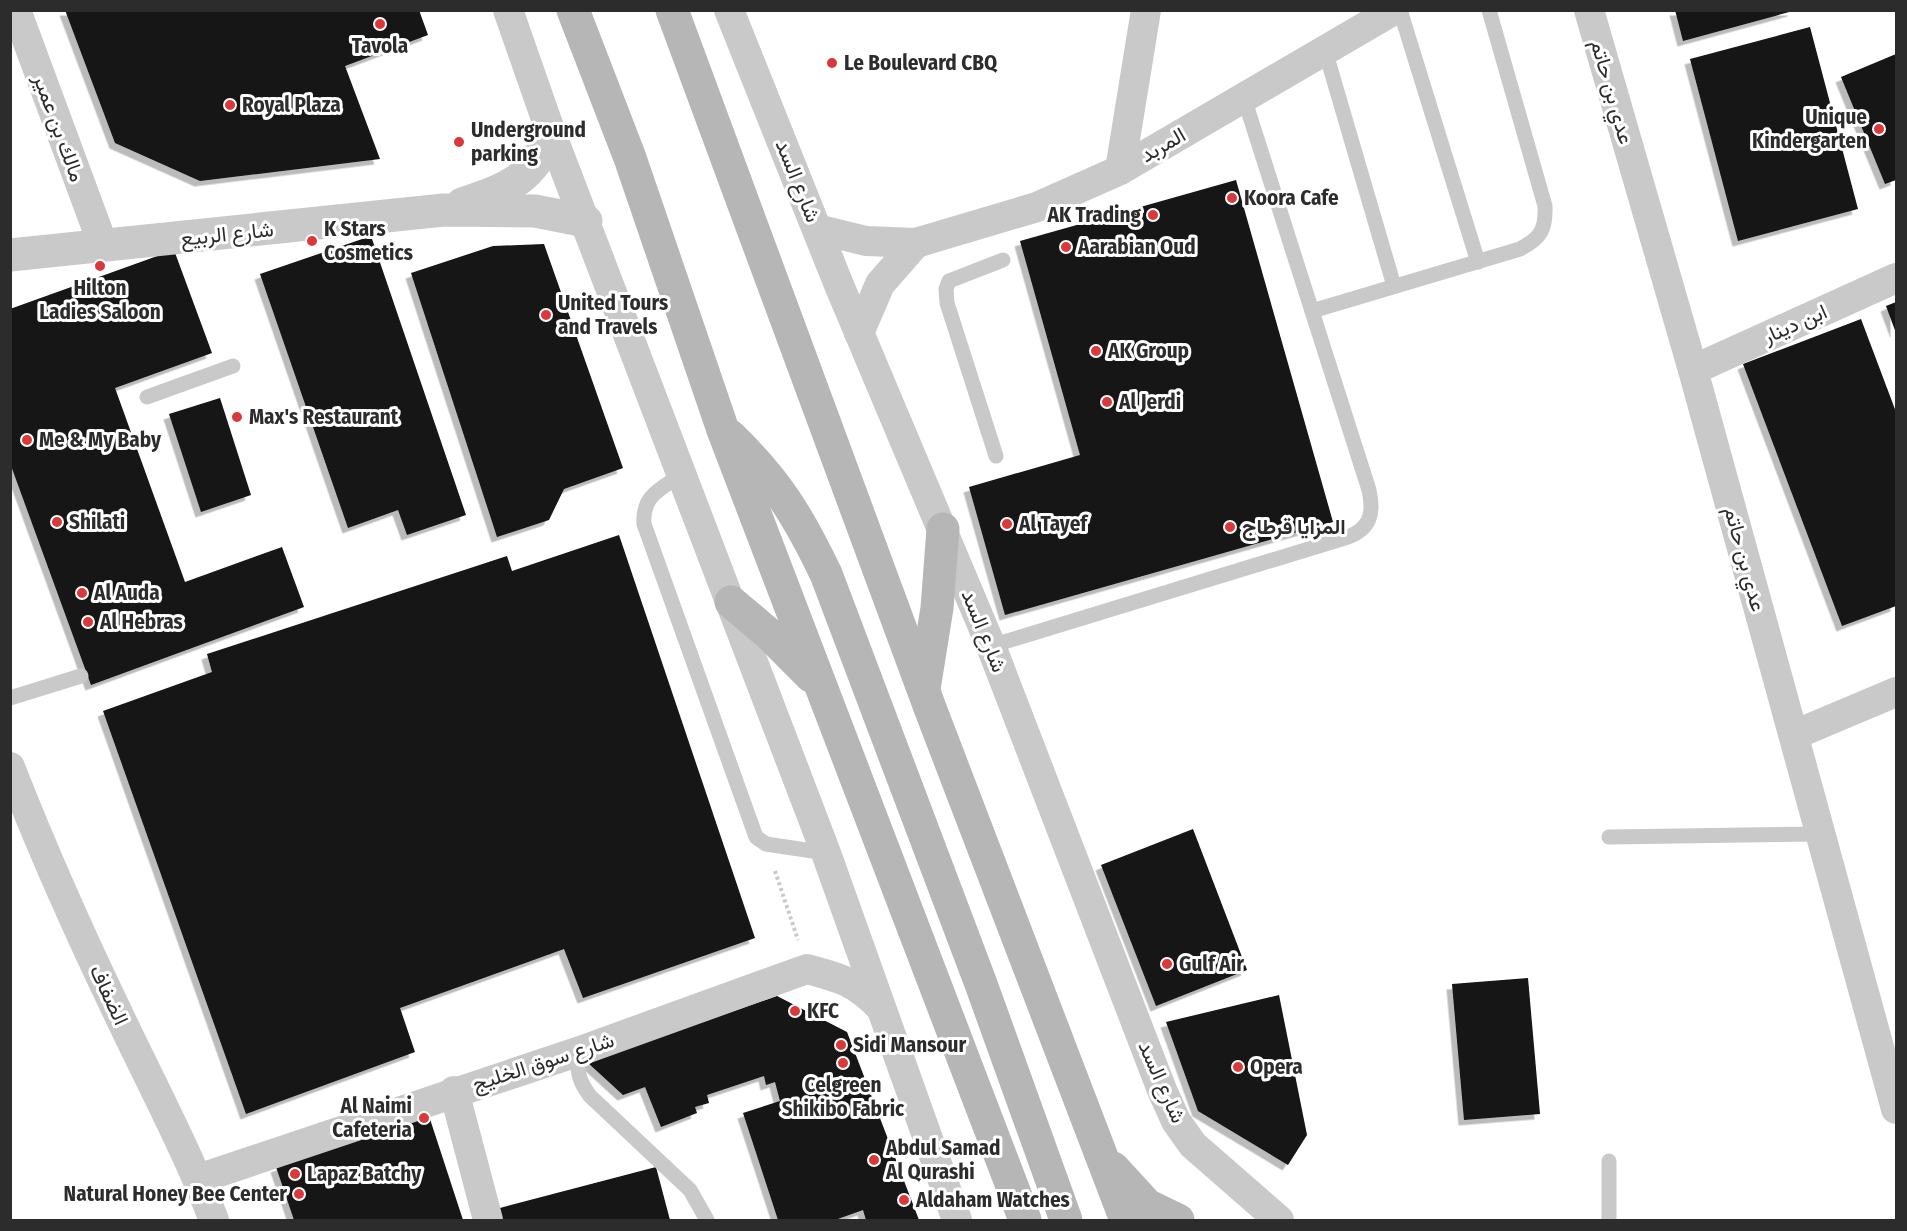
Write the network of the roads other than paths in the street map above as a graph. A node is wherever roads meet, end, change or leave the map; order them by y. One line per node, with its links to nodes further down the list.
1 (16, 10): 19 (street, مالك بن عمير)
2 (508, 10): 13 (street)
3 (573, 10): 30 (main road)
4 (672, 10): 38 (main road)
5 (729, 10): 17 (street, شارع السد)
6 (1146, 10): 14 (street)
7 (1394, 10): 11 (street, المربد)
8 (1400, 10): 22 (lane)
9 (1489, 10): 22 (lane)
10 (1589, 10): 28 (street, عدي بن حاتم)
11 (1325, 50): 12 (street, المربد); 24 (lane)
12 (1244, 98): 14 (street, المربد); 25 (lane)
13 (551, 133): 15 (street, شارع الربيع); 16 (street)
14 (1120, 170): 18 (street, المربد)
15 (444, 210): 16 (street, شارع الربيع); 19 (street, شارع الربيع)
16 (586, 221): 32 (street)
17 (818, 229): 18 (street, المربد); 26 (street, شارع السد)
18 (916, 243): 26 (street)
19 (103, 245): 20 (street, شارع الربيع)
20 (10, 255)
21 (1003, 260): 31 (lane)
22 (1478, 262): 24 (lane)
23 (1896, 278): 28 (street, ابن دينار)
24 (1394, 286): 25 (lane)
25 (1312, 311): 35 (lane)
26 (859, 333): 33 (street, شارع السد)
27 (233, 366): 29 (lane)
28 (1694, 369): 41 (street, عدي بن حاتم)
29 (147, 397)
30 (723, 430): 37 (main road); 58 (main road)
31 (996, 456)
32 (682, 474): 34 (street); 45 (lane)
33 (943, 529): 35 (street, شارع السد); 38 (main road)
34 (731, 602): 37 (main road); 45 (street)
35 (991, 646): 61 (street, شارع السد)
36 (81, 676): 40 (lane)
37 (820, 685): 57 (main road)
38 (923, 691): 50 (main road)
39 (1896, 692): 41 (street)
40 (10, 698)
41 (1794, 735): 43 (street, عدي بن حاتم)
42 (10, 767): 52 (street, الضفاف)
43 (1821, 834): 44 (lane); 49 (street, عدي بن حاتم)
44 (1609, 837)
45 (826, 853): 46 (street)
46 (881, 1007): 47 (street, شارع سوق الخليج); 56 (street)
47 (580, 1051): 48 (street, شارع سوق الخليج); 55 (lane)
48 (454, 1091): 52 (street, شارع سوق الخليج); 54 (street)
49 (1896, 1109)
50 (1103, 1158): 59 (main road); 60 (main road)
51 (1609, 1161): 62 (lane)
52 (198, 1179): 53 (street, الضفاف)
53 (214, 1221)
54 (488, 1221)
55 (707, 1221)
56 (957, 1221)
57 (1025, 1221)
58 (1066, 1221)
59 (1126, 1221)
60 (1178, 1221)
61 (1279, 1221)
62 (1609, 1221)

